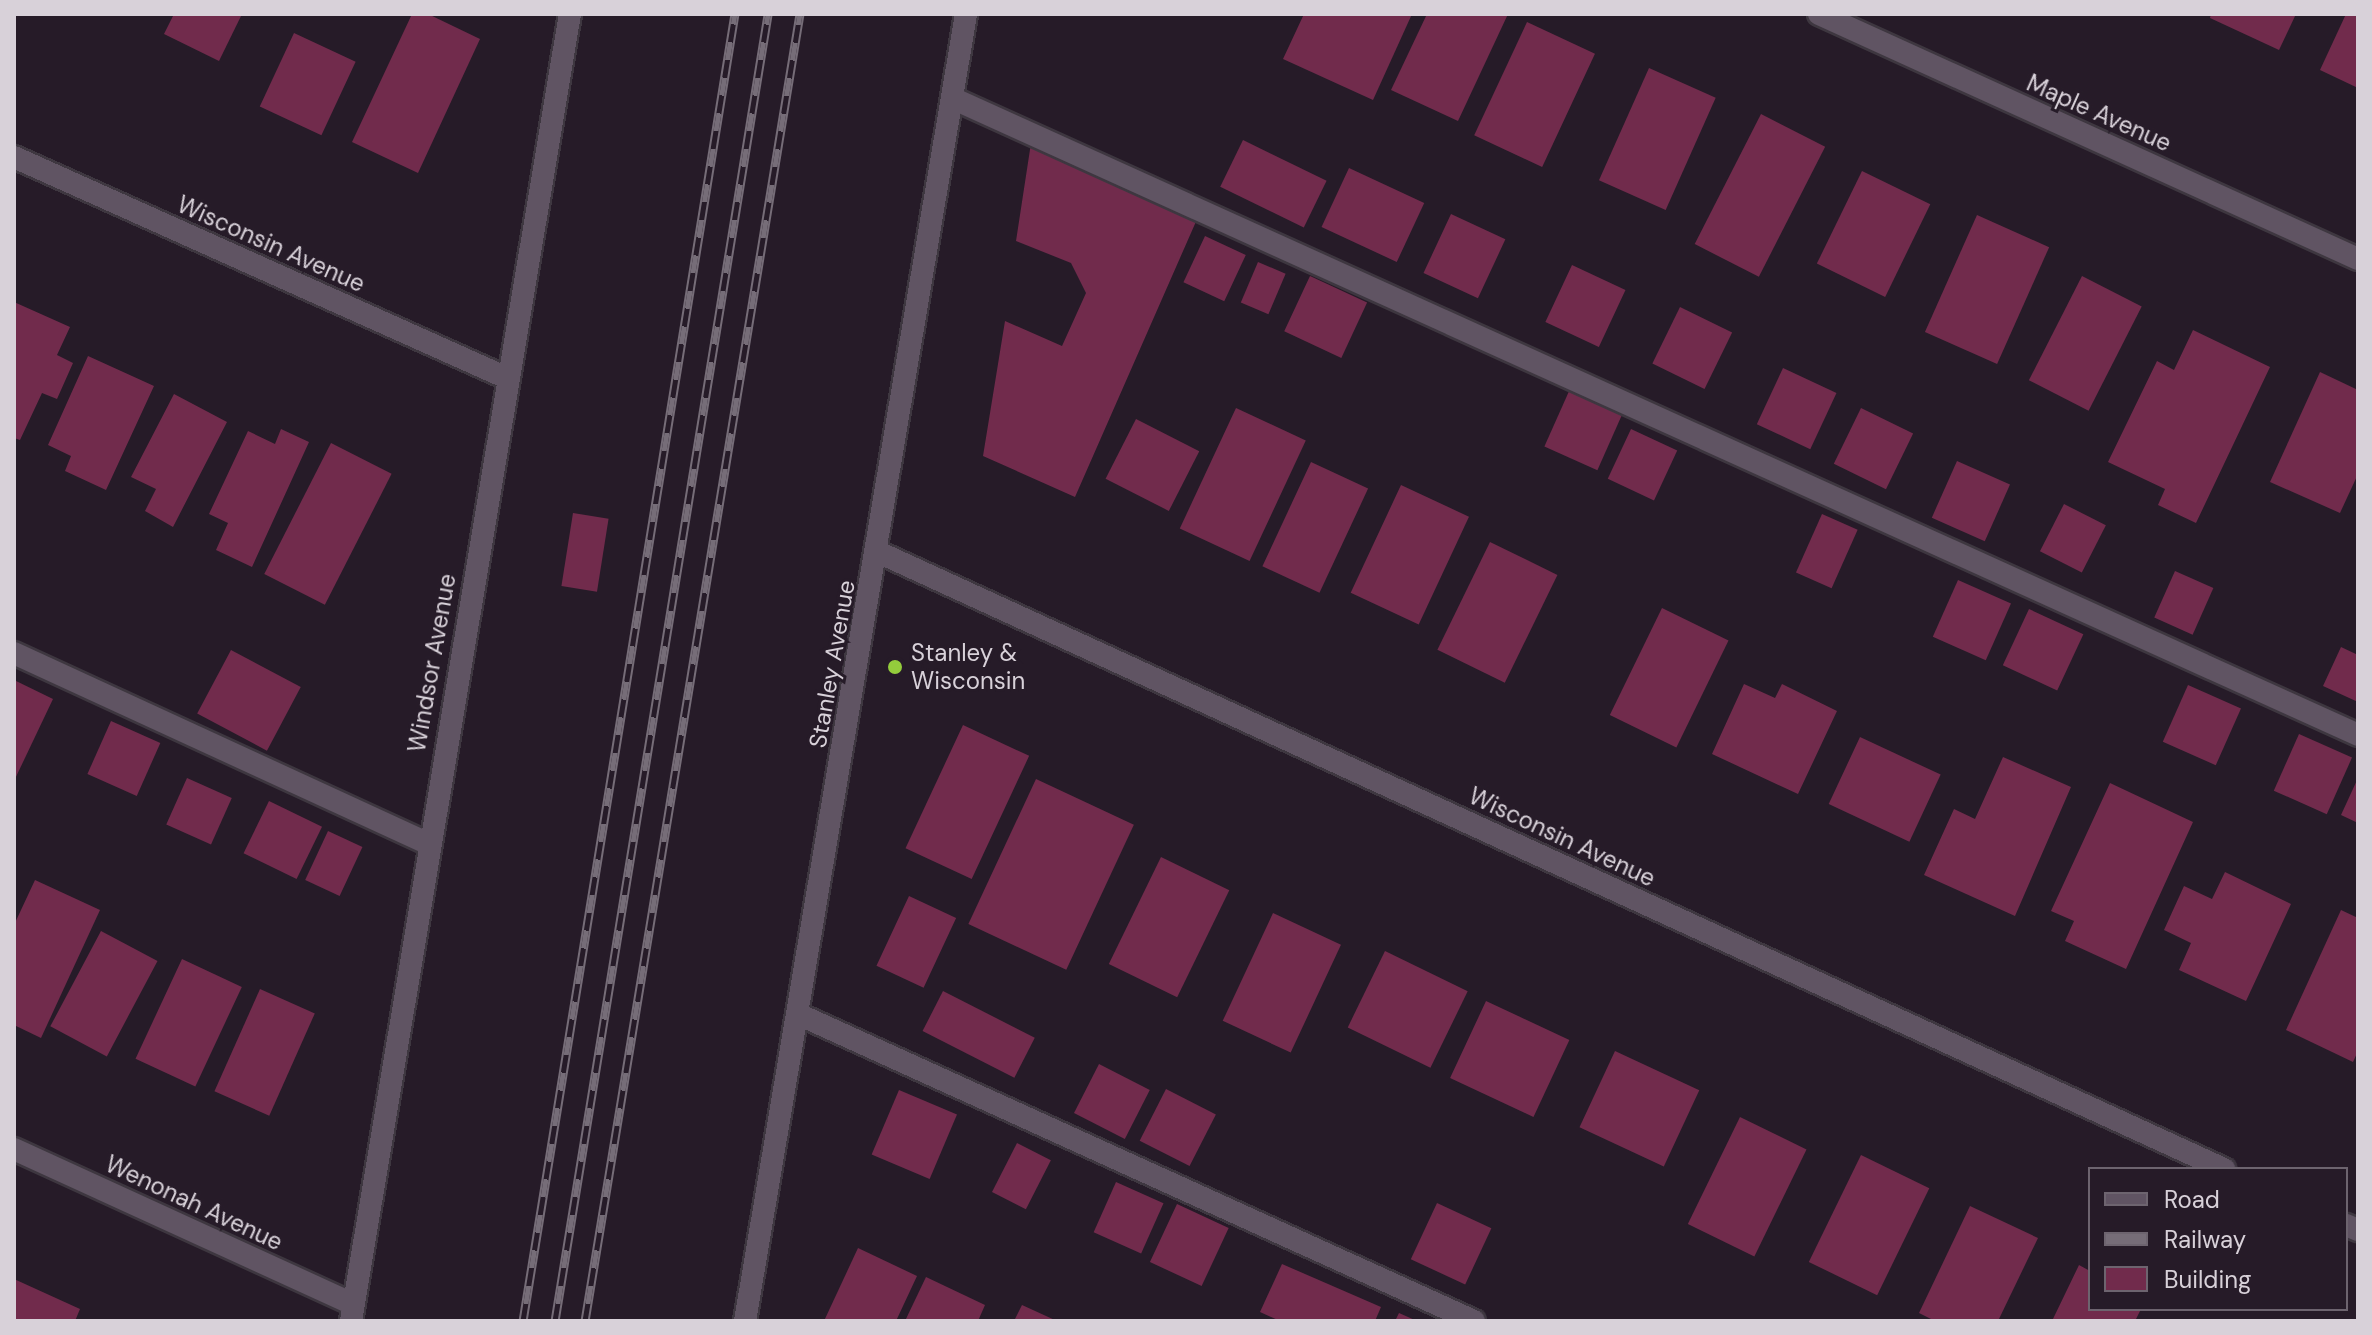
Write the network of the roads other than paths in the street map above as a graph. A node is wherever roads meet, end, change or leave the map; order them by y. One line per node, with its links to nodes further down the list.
1 (570, 14): 7 (street, Windsor Avenue)
2 (966, 14): 4 (street, Stanley Avenue)
3 (1819, 14): 6 (street, Maple Avenue)
4 (952, 98): 8 (street, Stanley Avenue); 10 (street)
5 (14, 157): 7 (street, Wisconsin Avenue)
6 (2358, 259)
7 (507, 378): 11 (street, Windsor Avenue)
8 (878, 552): 12 (street, Stanley Avenue); 14 (street, Wisconsin Avenue)
9 (14, 653): 11 (street)
10 (2358, 735)
11 (428, 843): 15 (street, Windsor Avenue)
12 (800, 1015): 16 (street, Stanley Avenue); 17 (street)
13 (14, 1149): 15 (street, Wenonah Avenue)
14 (2220, 1167)
15 (352, 1312)
16 (745, 1321)
17 (1474, 1321)

